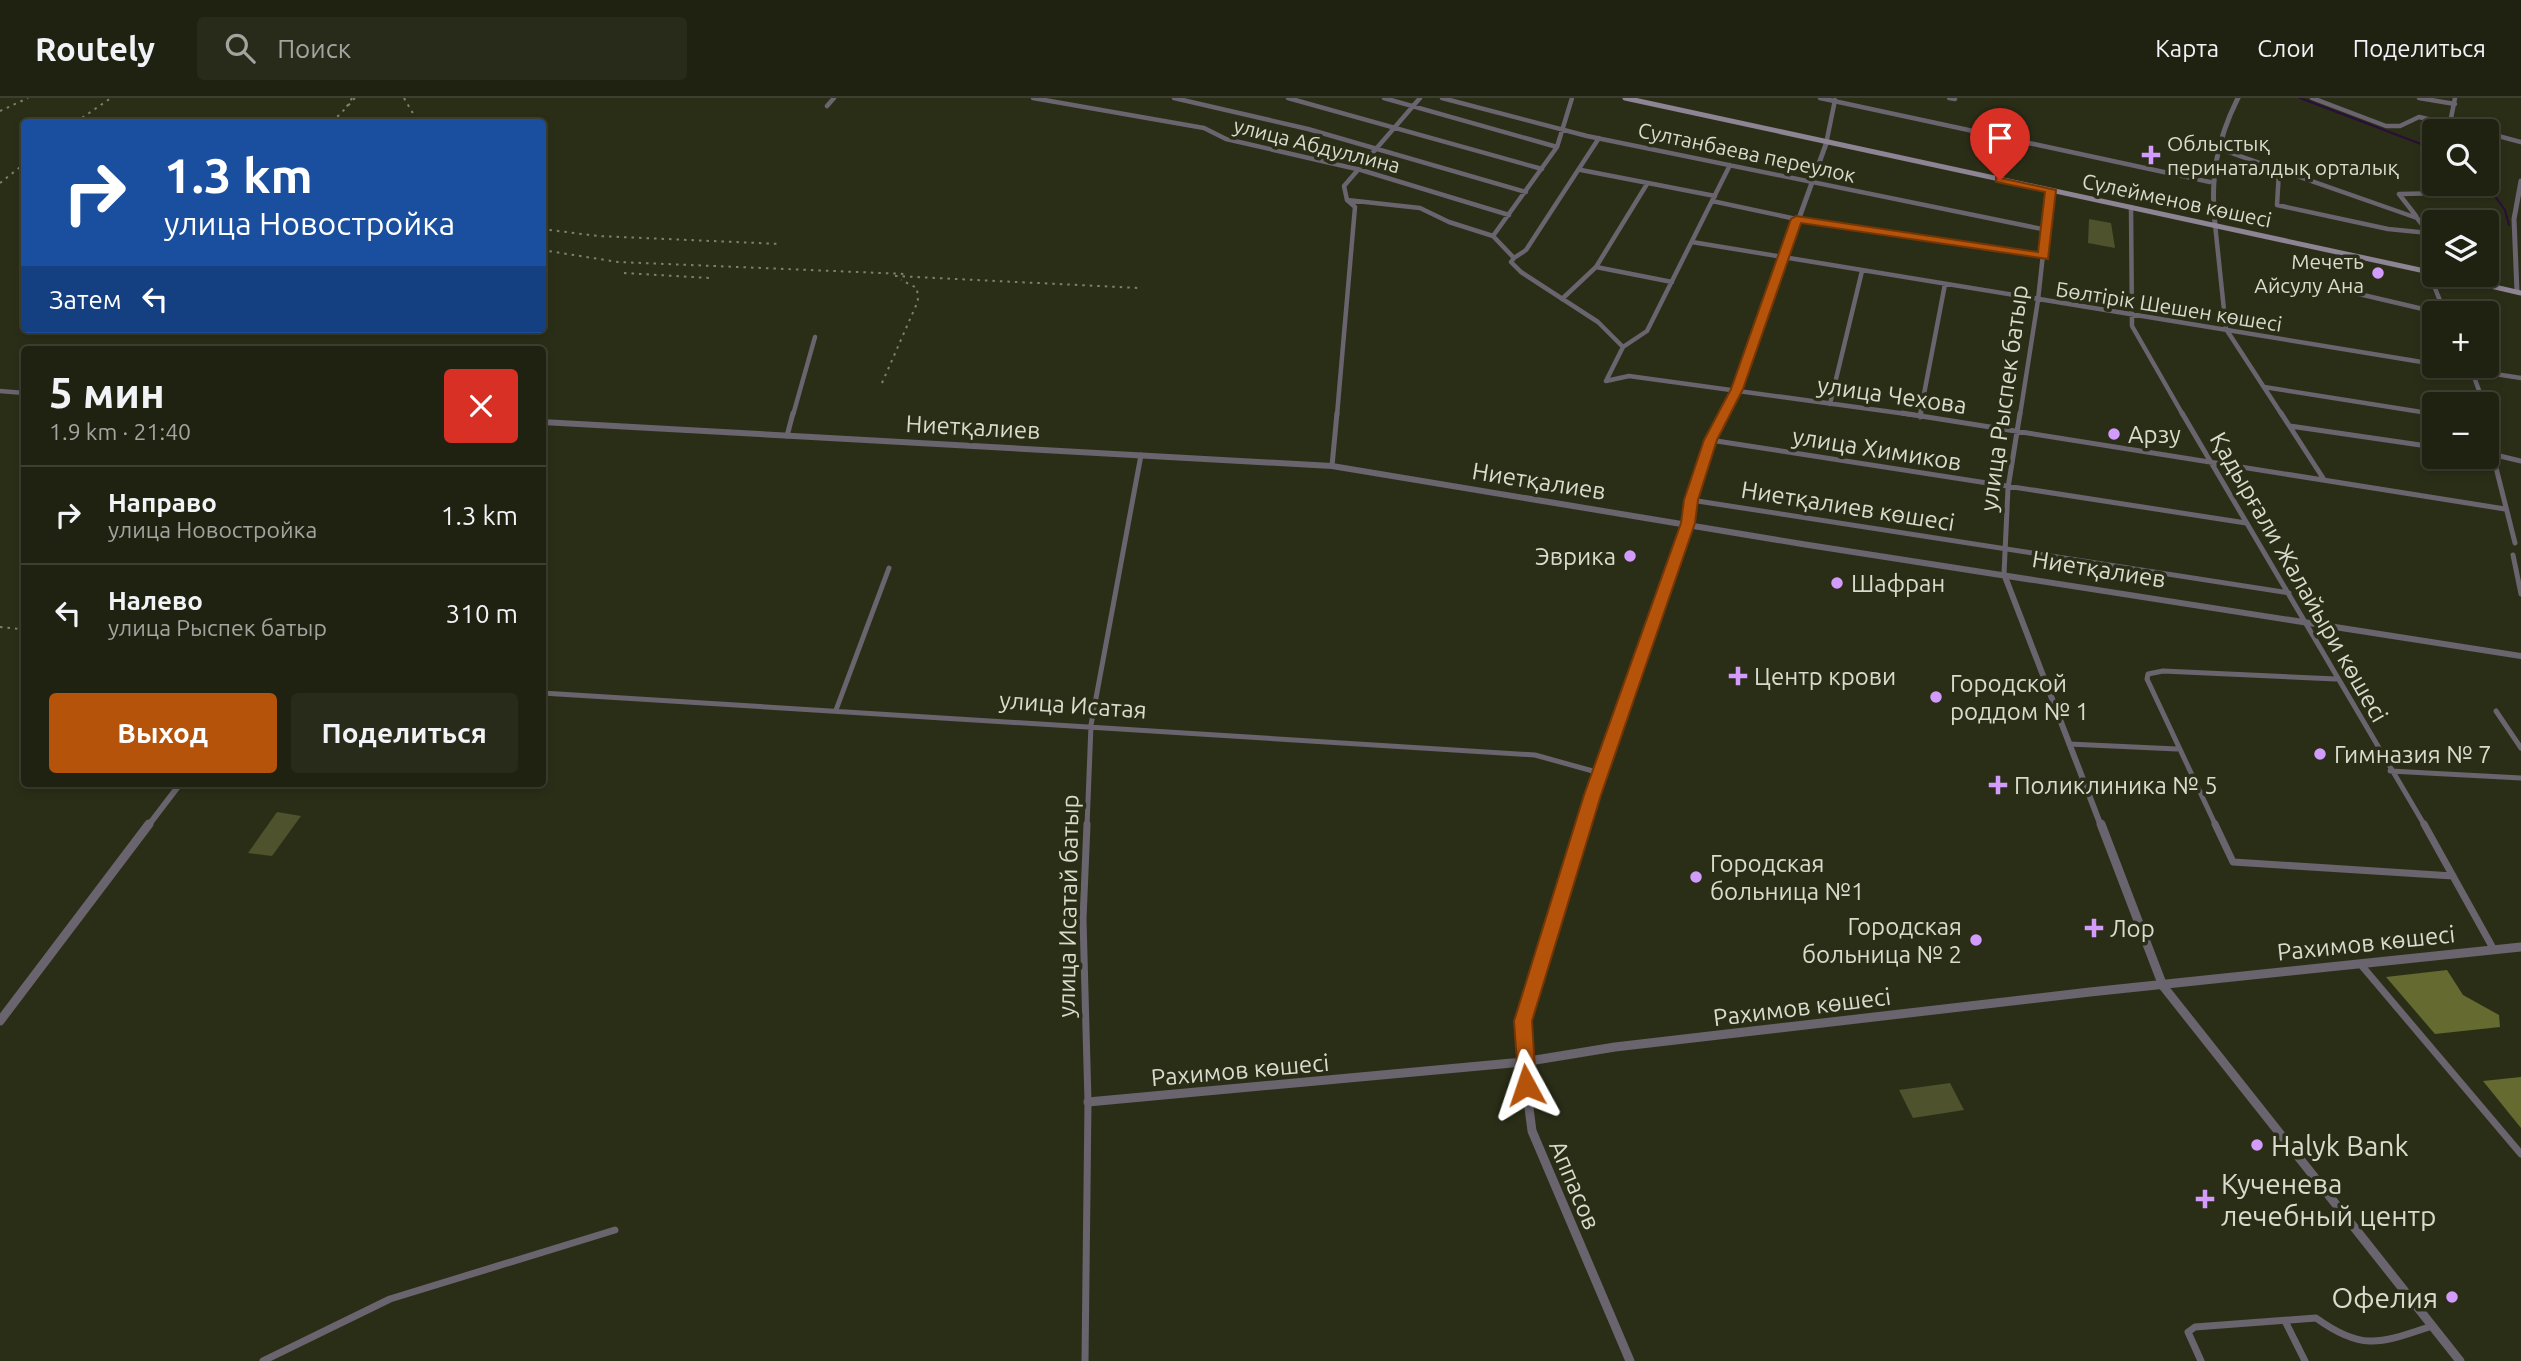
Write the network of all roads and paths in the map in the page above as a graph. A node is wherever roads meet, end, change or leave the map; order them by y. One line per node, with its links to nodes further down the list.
1 (834, 98): 20 (street)
2 (1033, 98): 18 (street, улица Абдуллина)
3 (1089, 98): 18 (street)
4 (1174, 98): 29 (street)
5 (1288, 98): 23 (street)
6 (1384, 98): 19 (street)
7 (1420, 98): 19 (street)
8 (1442, 98): 24 (street, Султанбаева переулок)
9 (1572, 98): 24 (street)
10 (1625, 98): 28 (main road, Сүлейменов көшесі)
11 (1820, 98): 16 (street)
12 (2238, 98): 31 (street)
13 (2312, 98): 21 (street)
14 (2419, 98): 17 (street)
15 (2455, 98): 17 (street)
16 (1835, 100): 28 (street); 39 (street)
17 (2455, 104): 22 (street)
18 (1081, 105): 34 (street, улица Абдуллина)
19 (1414, 105): 23 (street); 30 (street)
20 (827, 106)
21 (2429, 119)
22 (2451, 119)
23 (1397, 126): 29 (street); 33 (street)
24 (1563, 130): 26 (street, Султанбаева переулок); 30 (street)
25 (2499, 136): 27 (street)
26 (1600, 138): 32 (street, Султанбаева переулок); 35 (street)
27 (2521, 142)
28 (1826, 144): 38 (street, Аппасов); 41 (main road, Сүлейменов көшесі)
29 (1379, 147): 34 (street); 42 (street)
30 (1557, 147): 33 (street)
31 (2217, 148): 36 (street); 39 (street)
32 (1730, 165): 38 (street, Султанбаева переулок); 44 (street)
33 (1542, 169): 42 (street)
34 (1361, 170): 45 (street); 47 (street, улица Абдуллина)
35 (1581, 170): 40 (street); 57 (street)
36 (2278, 171): 48 (street); 53 (street)
37 (2521, 181): 66 (street)
38 (1813, 182): 49 (street, Аппасов); 52 (street, Султанбаева переулок)
39 (2210, 182): 50 (street)
40 (1647, 184): 44 (street); 59 (street)
41 (2050, 190): 46 (main road, Сүлейменов көшесі); 52 (street, улица Рыспек батыр)
42 (1527, 192): 47 (street)
43 (2422, 194): 48 (street)
44 (1713, 199): 49 (street); 55 (street)
45 (1347, 200): 54 (street); 97 (street)
46 (2131, 207): 50 (main road, Сүлейменов көшесі); 71 (street, Қадырғали Жалайыри көшесі)
47 (1509, 215): 54 (street)
48 (2417, 218): 51 (street)
49 (1796, 219): 56 (street); 58 (street, Аппасов)
50 (2215, 224): 60 (main road, Сүлейменов көшесі); 72 (street)
51 (2422, 225)
52 (2047, 230): 56 (street, улица Рыспек батыр)
53 (2422, 232)
54 (1493, 236): 57 (street)
55 (1692, 242): 58 (street, Бөлтірік Шешен көшесі); 62 (street)
56 (2043, 256): 68 (street, улица Рыспек батыр)
57 (1514, 258): 67 (street)
58 (1782, 258): 61 (street, Бөлтірік Шешен көшесі); 81 (street, Аппасов)
59 (1596, 267): 62 (street); 67 (street)
60 (2422, 270)
61 (1862, 271): 63 (street, Бөлтірік Шешен көшесі); 84 (street)
62 (1672, 282): 74 (street)
63 (1945, 284): 68 (street, Бөлтірік Шешен көшесі); 86 (street)
64 (2329, 286): 70 (street)
65 (2497, 287): 66 (main road)
66 (2519, 293): 69 (main road)
67 (1562, 299): 74 (street)
68 (2038, 300): 71 (street, Бөлтірік Шешен көшесі); 89 (street, улица Рыспек батыр)
69 (2521, 300)
70 (2422, 308)
71 (2130, 315): 72 (street, Бөлтірік Шешен көшесі); 96 (street, Қадырғали Жалайыри көшесі)
72 (2226, 329): 75 (street, Бөлтірік Шешен көшесі); 80 (street)
73 (815, 337): 90 (street)
74 (1623, 347): 76 (street)
75 (2422, 362)
76 (1617, 365): 78 (street); 78 (street, улица Чехова)
77 (2499, 374): 79 (street)
78 (1629, 376): 81 (street, улица Чехова)
79 (2521, 378)
80 (2264, 387): 85 (street); 88 (street)
81 (1737, 389): 84 (street, улица Чехова); 91 (street, Аппасов)
82 (0, 391): 83 (street)
83 (21, 393)
84 (1830, 404): 86 (street, улица Чехова)
85 (2422, 412)
86 (1920, 417): 89 (street, улица Чехова)
87 (546, 422): 90 (street, Ниетқалиев)
88 (2290, 426): 92 (street); 99 (street)
89 (2018, 430): 96 (street, улица Чехова); 100 (street, улица Рыспек батыр)
90 (787, 436): 94 (street, Ниетқалиев)
91 (1710, 440): 100 (street, улица Химиков); 101 (street, Аппасов)
92 (2422, 445)
93 (2499, 455): 95 (street)
94 (1141, 456): 97 (street, Ниетқалиев); 118 (street, улица Исатай батыр)
95 (2521, 461)
96 (2209, 462): 99 (street, улица Чехова); 104 (street, Қадырғали Жалайыри көшесі)
97 (1332, 466): 103 (street, Ниетқалиев)
98 (2497, 469): 102 (street)
99 (2323, 478): 102 (street, улица Чехова)
100 (2008, 488): 104 (street, улица Химиков); 106 (street, улица Рыспек батыр)
101 (1691, 500): 103 (street, Аппасов); 106 (street, Ниетқалиев көшесі)
102 (2505, 509): 105 (street)
103 (1688, 523): 109 (street, Ниетқалиев); 123 (street, Аппасов)
104 (2246, 523): 110 (street, Қадырғали Жалайыри көшесі)
105 (2515, 543)
106 (2005, 549): 109 (street, улица Рыспек батыр); 110 (street, Ниетқалиев көшесі)
107 (2514, 555): 111 (street)
108 (889, 568): 116 (street)
109 (2004, 574): 112 (street, Ниетқалиев); 119 (street, улица Рыспек батыр)
110 (2289, 593): 112 (street, Қадырғали Жалайыри көшесі)
111 (2521, 594)
112 (2305, 620): 113 (street, Ниетқалиев); 114 (street, Қадырғали Жалайыри көшесі)
113 (2521, 656)
114 (2336, 679): 121 (street); 122 (street, Қадырғали Жалайыри көшесі)
115 (546, 693): 116 (street, улица Исатая)
116 (836, 710): 118 (street, улица Исатая)
117 (2496, 711): 120 (street)
118 (1091, 725): 123 (street, улица Исатая); 133 (street, улица Исатай батыр)
119 (2069, 744): 121 (street); 130 (street, улица Рыспек батыр)
120 (2521, 748)
121 (2177, 750): 126 (street)
122 (2390, 771): 124 (street); 126 (street, Қадырғали Жалайыри көшесі)
123 (1600, 772): 132 (street, Аппасов)
124 (2521, 778)
125 (178, 787): 131 (street)
126 (2453, 876): 128 (street, Қадырғали Жалайыри көшесі)
127 (2521, 947): 128 (street, Рахимов көшесі)
128 (2494, 950): 129 (street, Рахимов көшесі)
129 (2362, 966): 130 (street, Рахимов көшесі); 134 (street)
130 (2164, 986): 132 (street, Рахимов көшесі); 137 (street, улица Рыспек батыр)
131 (0, 1021)
132 (1523, 1062): 133 (street, Рахимов көшесі); 140 (street, Аппасов)
133 (1088, 1102): 139 (street, улица Исатай батыр)
134 (2521, 1154)
135 (615, 1230): 138 (street)
136 (2285, 1321): 137 (street); 141 (street); 142 (street)
137 (2432, 1326): 143 (street, улица Рыспек батыр)
138 (263, 1361)
139 (1085, 1361)
140 (1630, 1361)
141 (2201, 1361)
142 (2305, 1361)
143 (2460, 1361)

